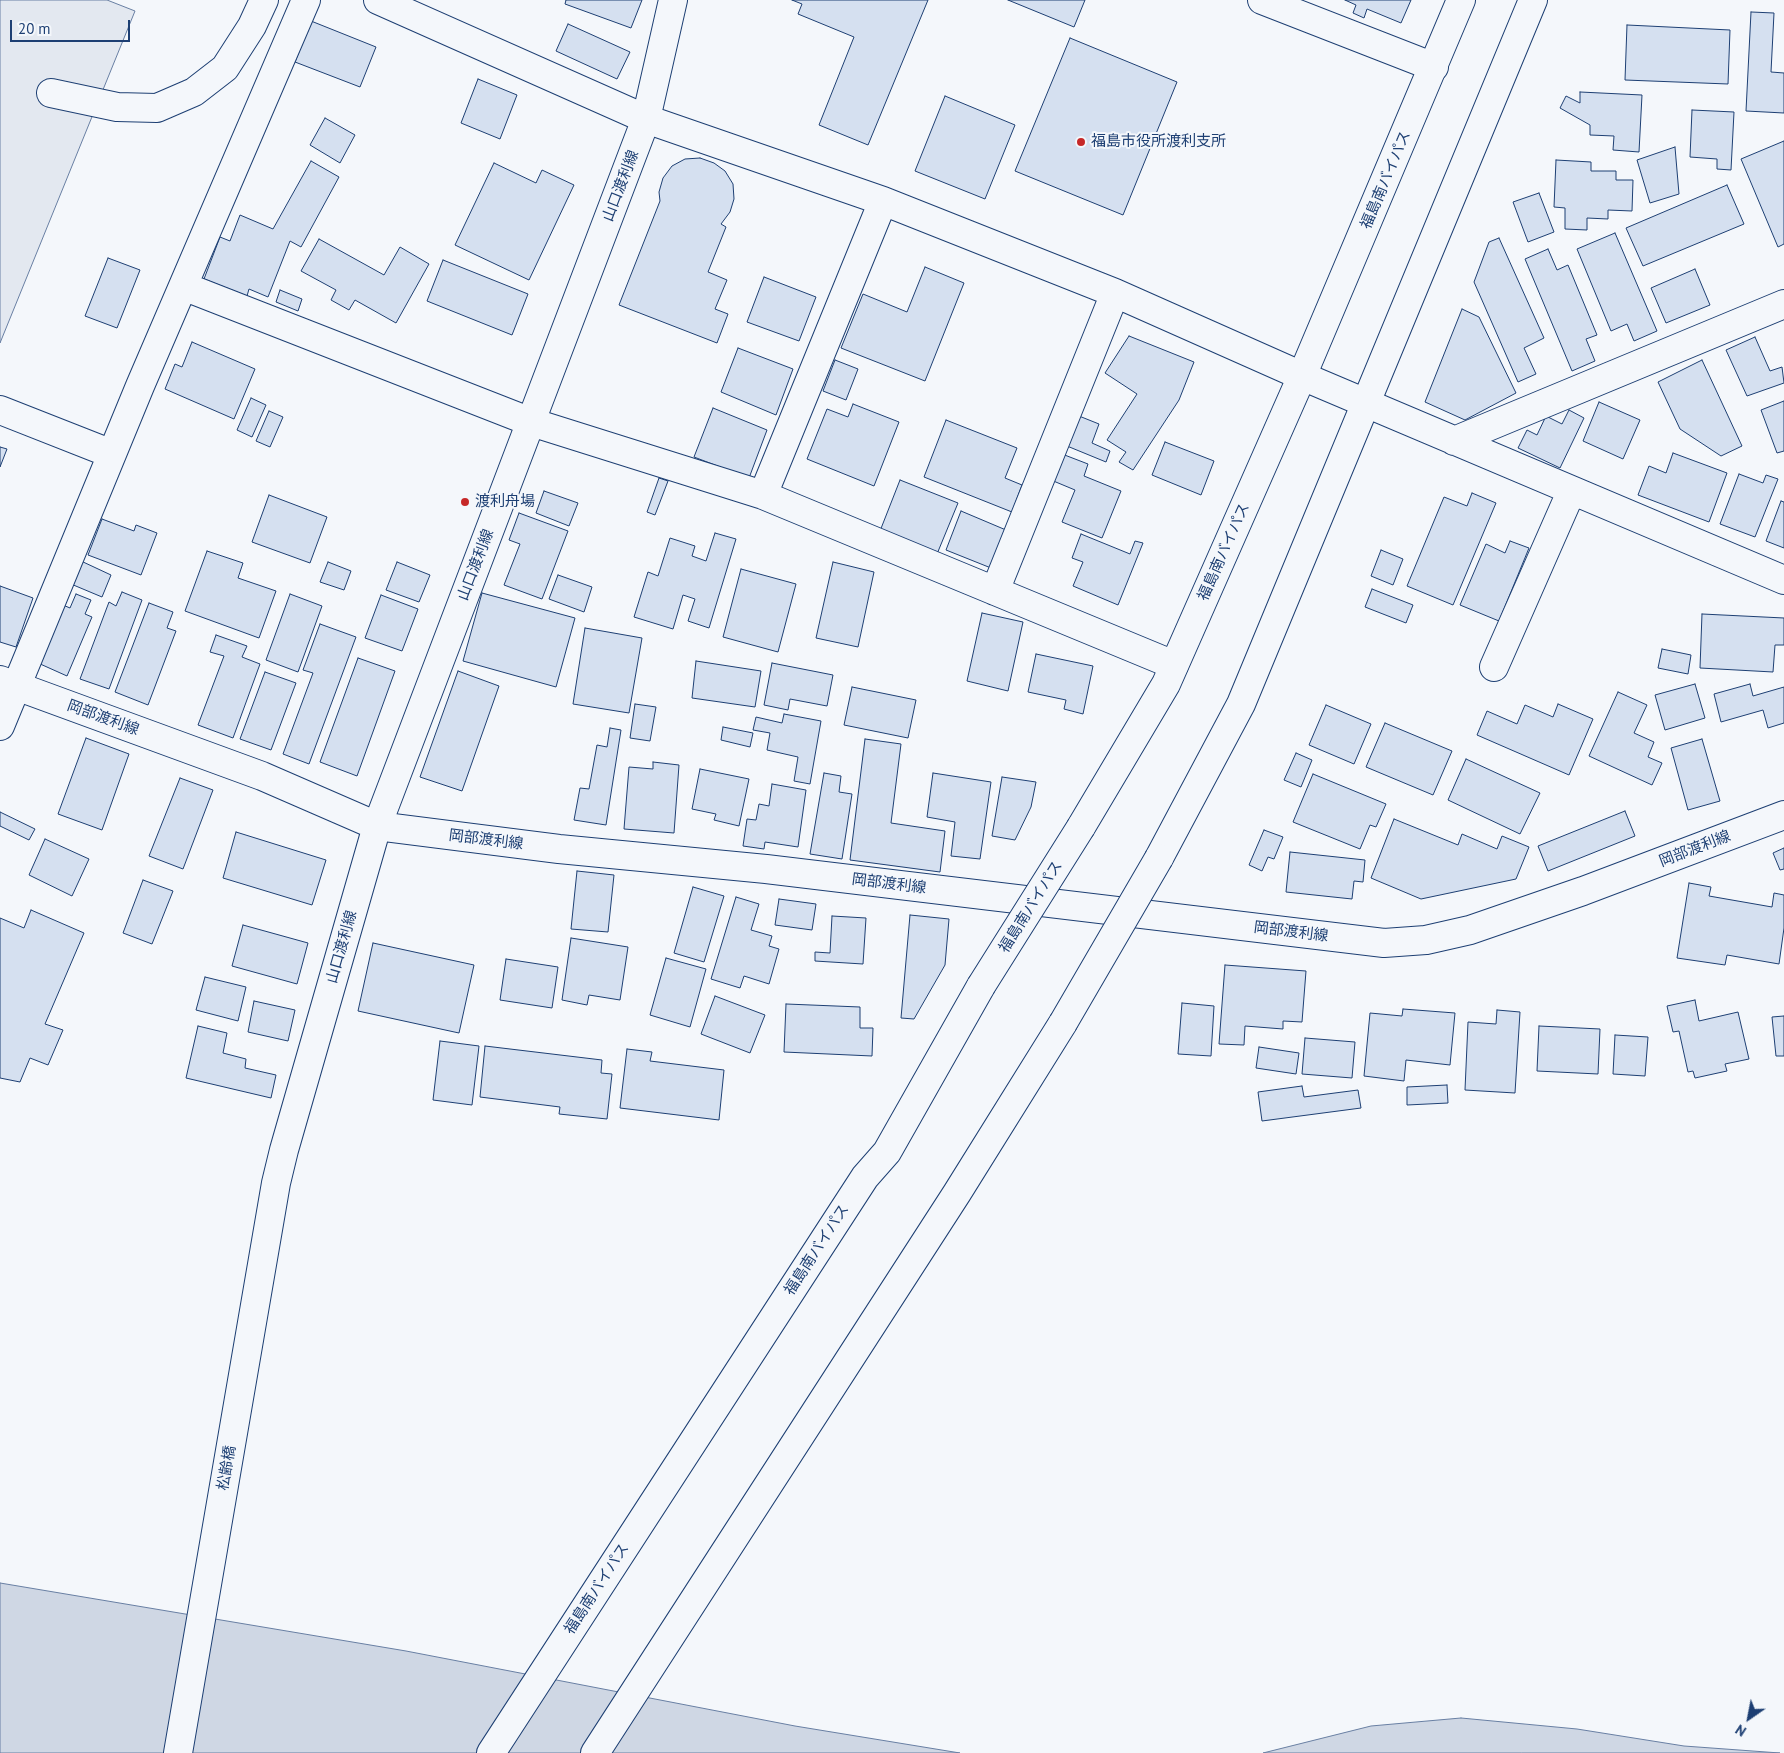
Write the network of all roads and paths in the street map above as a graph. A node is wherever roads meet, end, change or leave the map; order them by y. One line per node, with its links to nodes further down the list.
1 (264, 0): 9 (main road)
2 (306, 0): 12 (main road)
3 (378, 0): 10 (main road)
4 (673, 0): 10 (main road, 山口渡利線)
5 (1262, 0): 8 (main road)
6 (1461, 0): 8 (main road, 福島南バイパス)
7 (1533, 0): 16 (main road)
8 (1434, 66): 15 (main road, 福島南バイパス)
9 (51, 93)
10 (646, 119): 11 (main road); 18 (main road, 山口渡利線)
11 (883, 201): 13 (main road); 22 (main road)
12 (183, 286): 18 (main road); 20 (main road)
13 (1115, 293): 15 (main road); 24 (main road)
14 (1784, 304): 19 (main road)
15 (1302, 376): 16 (main road); 25 (main road, 福島南バイパス)
16 (1367, 404): 19 (main road); 35 (main road, bridge)
17 (0, 410): 20 (main road)
18 (531, 422): 22 (main road); 30 (main road, 山口渡利線)
19 (1454, 441): 21 (main road)
20 (112, 454): 27 (main road)
21 (1572, 492): 23 (main road); 26 (main road)
22 (763, 495): 24 (main road)
23 (1784, 580)
24 (995, 591): 25 (main road)
25 (1174, 666): 31 (main road, 福島南バイパス, bridge)
26 (1494, 667)
27 (9, 683): 28 (main road); 30 (main road, 岡部渡利線)
28 (0, 726)
29 (1784, 815): 31 (main road, 岡部渡利線)
30 (376, 826): 31 (main road, 岡部渡利線); 32 (main road, 山口渡利線)
31 (1034, 902): 34 (main road, 福島南バイパス, bridge)
32 (276, 1183): 33 (main road, 松齢橋)
33 (178, 1753)
34 (491, 1753)
35 (595, 1753)

